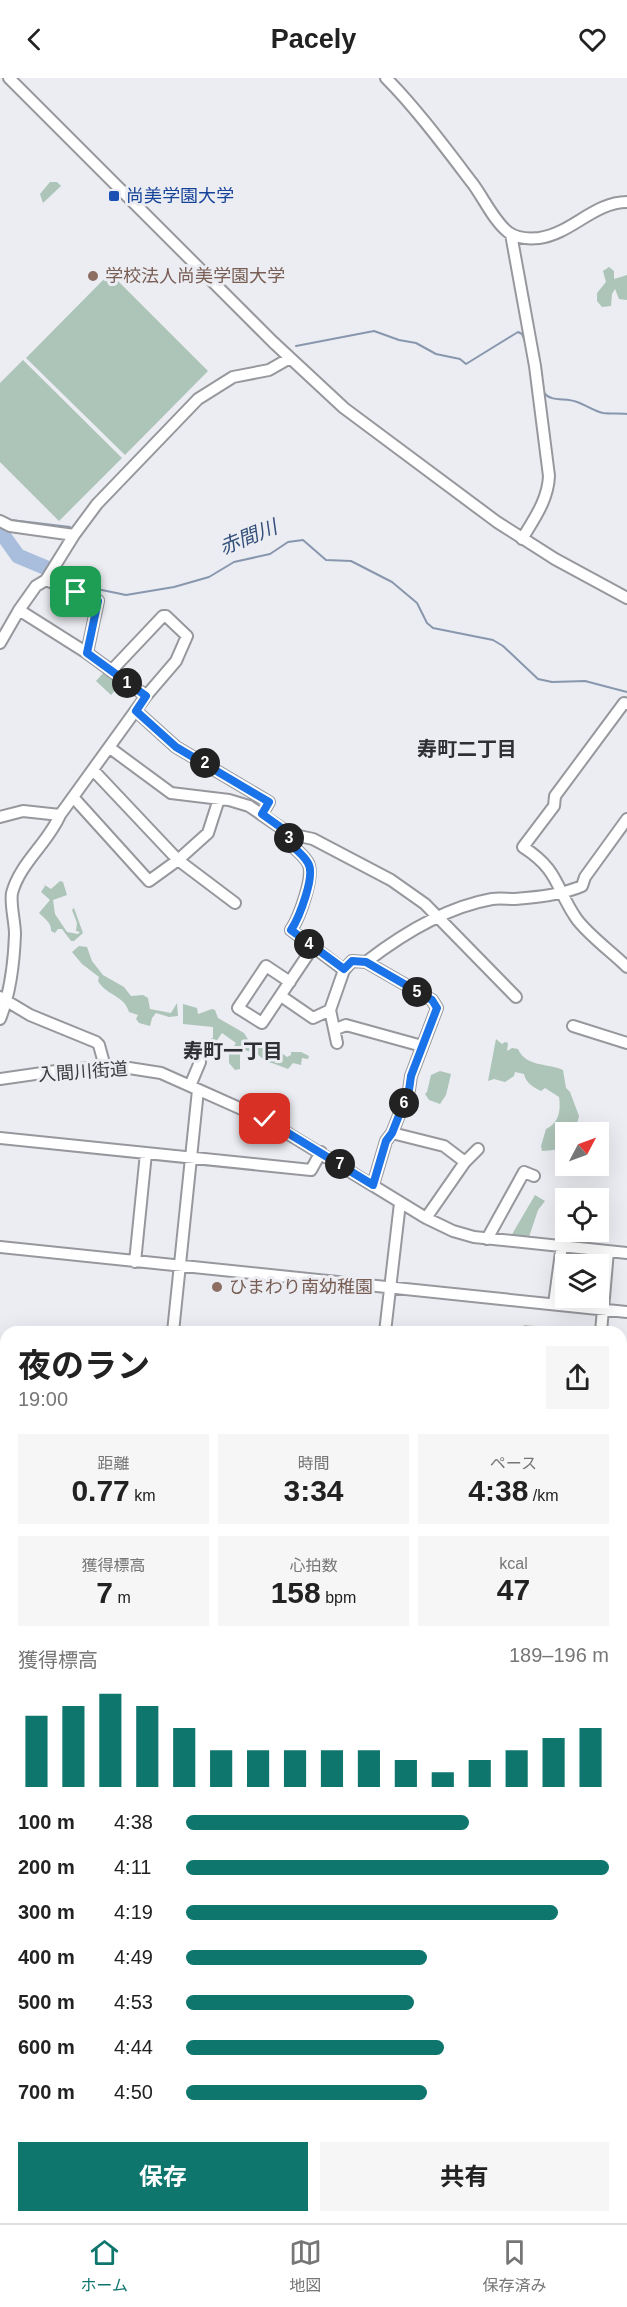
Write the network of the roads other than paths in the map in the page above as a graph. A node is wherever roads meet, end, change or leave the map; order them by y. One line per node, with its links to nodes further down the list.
1 (9, 78): 5 (street)
2 (386, 78): 4 (street)
3 (627, 202): 4 (street)
4 (511, 234): 8 (street)
5 (290, 357): 7 (street); 8 (street)
6 (0, 521): 7 (street)
7 (74, 535): 9 (street)
8 (522, 539): 10 (street)
9 (46, 580): 11 (street); 15 (street)
10 (627, 598)
11 (20, 610): 13 (street); 15 (street)
12 (0, 620): 13 (street)
13 (11, 625): 14 (street)
14 (0, 643)
15 (87, 653): 16 (street)
16 (111, 671): 17 (street); 17 (street)
17 (146, 696): 19 (street)
18 (627, 704): 30 (street)
19 (136, 711): 20 (street); 24 (street)
20 (110, 748): 21 (street); 23 (street)
21 (94, 771): 22 (street); 29 (street)
22 (73, 797): 25 (street); 29 (street)
23 (219, 799): 24 (street); 29 (street)
24 (262, 814): 28 (street)
25 (60, 815): 26 (street); 40 (street)
26 (0, 817)
27 (627, 819): 30 (street)
28 (290, 834): 32 (street); 33 (street)
29 (178, 860): 31 (street)
30 (564, 894): 32 (street); 35 (street)
31 (235, 903)
32 (439, 917): 34 (street); 39 (street)
33 (313, 948): 36 (street); 37 (street)
34 (366, 962): 36 (street); 47 (street)
35 (627, 967)
36 (344, 969): 41 (street)
37 (290, 982): 38 (street); 38 (street)
38 (281, 996): 41 (street)
39 (516, 998)
40 (3, 999): 42 (street); 49 (street)
41 (330, 1011): 44 (street)
42 (0, 1018)
43 (573, 1026): 46 (street)
44 (336, 1029): 45 (street); 47 (street)
45 (337, 1043)
46 (627, 1043)
47 (422, 1046): 52 (street)
48 (200, 1062): 51 (street)
49 (105, 1067): 50 (street, 入間川街道); 51 (street, 入間川街道)
50 (0, 1079)
51 (194, 1088): 55 (street, 入間川街道); 57 (street)
52 (392, 1133): 58 (street); 60 (street)
53 (0, 1138): 56 (street)
54 (478, 1149): 58 (street)
55 (321, 1152): 57 (street); 60 (street, 入間川街道)
56 (146, 1153): 57 (street); 68 (street)
57 (191, 1158): 69 (street)
58 (465, 1162): 62 (street)
59 (534, 1176): 63 (street)
60 (373, 1185): 61 (street, 入間川街道)
61 (400, 1203): 62 (street, 入間川街道); 70 (street)
62 (426, 1218): 63 (street, 入間川街道)
63 (488, 1239): 64 (street, 入間川街道)
64 (562, 1245): 66 (street, 入間川街道); 71 (street)
65 (0, 1247): 68 (street)
66 (608, 1251): 67 (street, 入間川街道); 72 (street)
67 (627, 1253)
68 (135, 1262): 69 (street)
69 (180, 1266): 70 (street); 74 (street)
70 (390, 1288): 71 (street); 75 (street)
71 (554, 1304): 72 (street)
72 (603, 1309): 73 (street); 76 (street)
73 (627, 1312)
74 (174, 1326)
75 (387, 1326)
76 (601, 1326)

